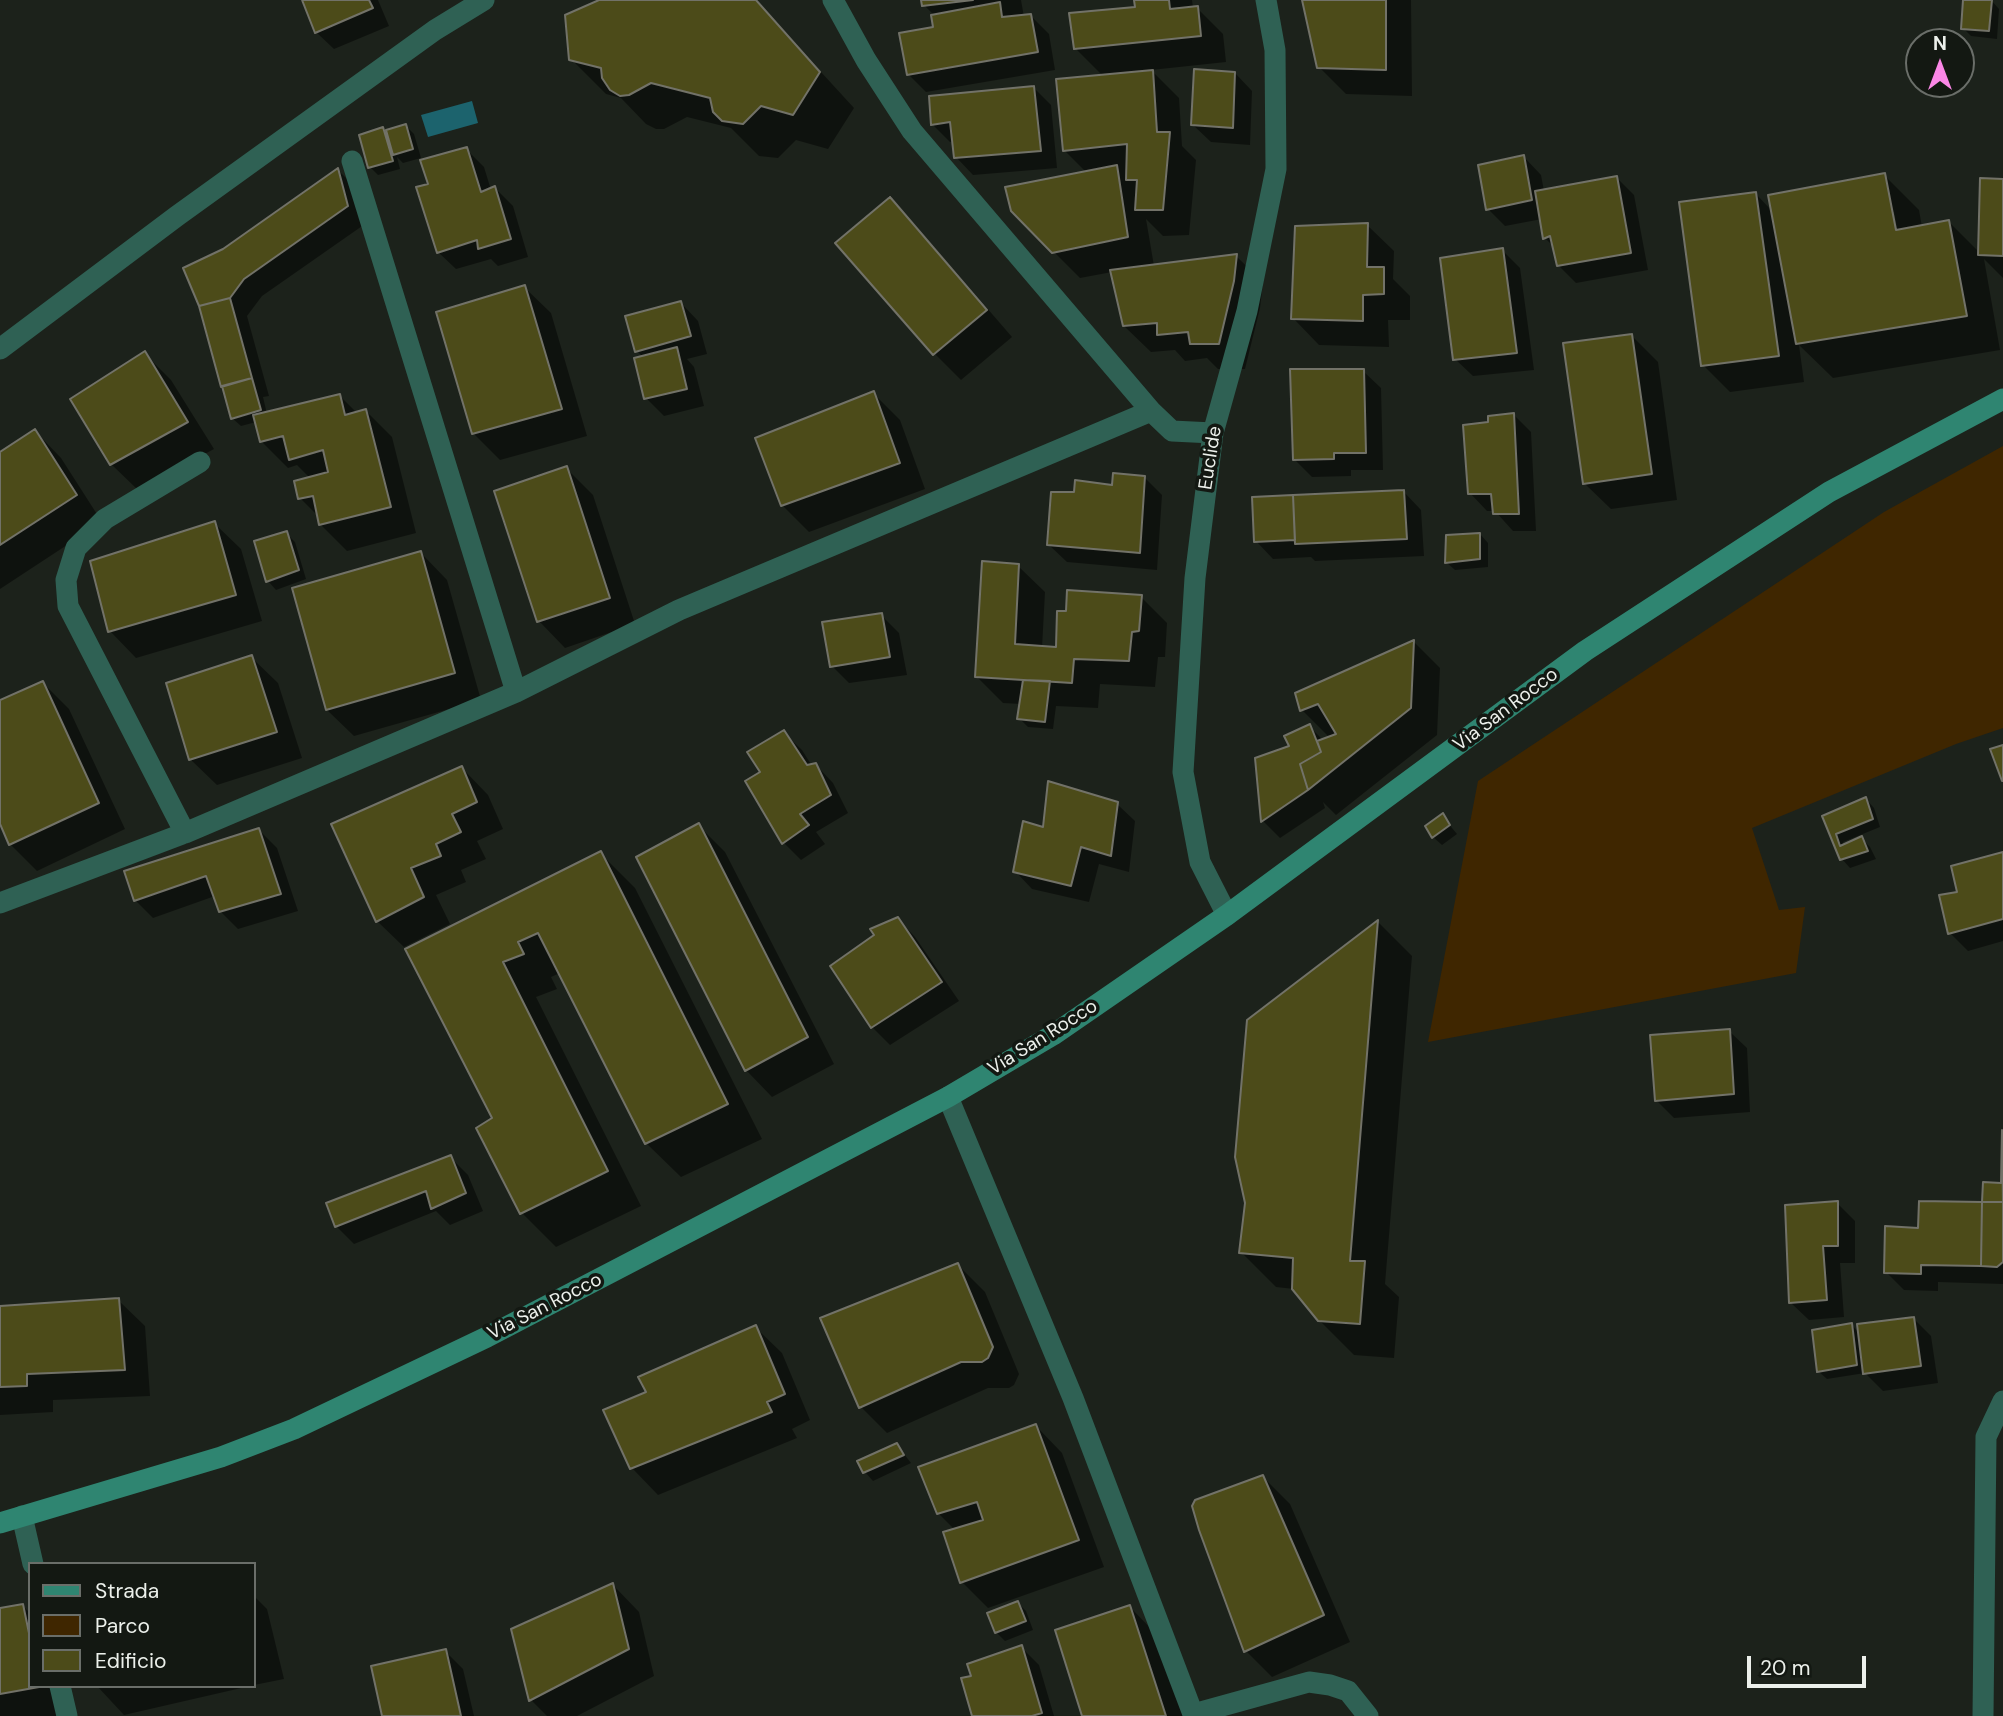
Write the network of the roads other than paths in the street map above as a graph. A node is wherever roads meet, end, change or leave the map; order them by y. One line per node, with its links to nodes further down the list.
1 (484, 0): 5 (street)
2 (833, 0): 7 (street)
3 (1266, 0): 8 (street, Euclide)
4 (352, 161): 10 (street)
5 (0, 349)
6 (2003, 399): 13 (street, Via San Rocco)
7 (1151, 411): 8 (street); 10 (street)
8 (1213, 433): 13 (street, Euclide)
9 (200, 462): 11 (street)
10 (516, 692): 11 (street)
11 (185, 833): 12 (street)
12 (0, 903)
13 (1227, 915): 14 (street, Via San Rocco)
14 (948, 1097): 16 (street, Via San Rocco); 21 (street)
15 (2003, 1401): 22 (street)
16 (22, 1516): 17 (street, Via San Rocco); 18 (street)
17 (0, 1523)
18 (33, 1562)
19 (60, 1688): 20 (street)
20 (67, 1716)
21 (1368, 1716)
22 (1983, 1716)

